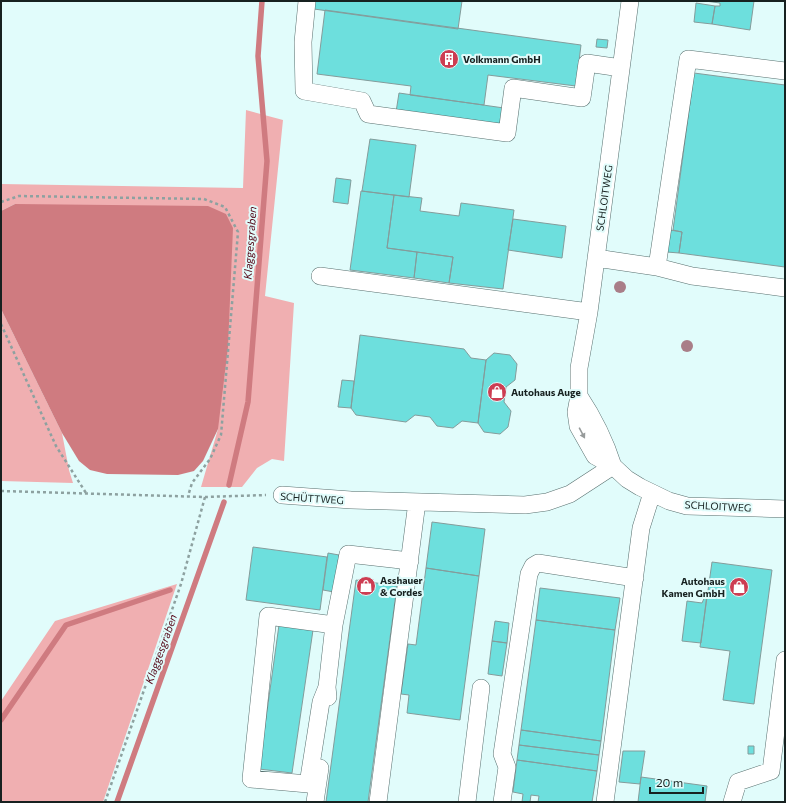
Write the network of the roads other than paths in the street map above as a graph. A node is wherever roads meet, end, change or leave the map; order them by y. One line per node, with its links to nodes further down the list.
1 (307, 1): 3 (street)
2 (630, 1): 3 (street, SCHLOITWEG)
3 (621, 68): 5 (street, SCHLOITWEG)
4 (785, 71): 6 (street)
5 (596, 258): 6 (street); 9 (street, SCHLOITWEG)
6 (657, 267): 8 (street)
7 (320, 276): 9 (street)
8 (785, 288)
9 (589, 312): 10 (street, SCHLOITWEG)
10 (613, 466): 11 (street, SCHLOITWEG); 13 (street, SCHÜTTWEG)
11 (652, 493): 14 (street, SCHLOITWEG); 16 (street)
12 (282, 495): 13 (street, SCHÜTTWEG)
13 (417, 502): 15 (street)
14 (785, 509)
15 (410, 561): 17 (street); 22 (street)
16 (635, 578): 24 (street); 25 (street)
17 (334, 626): 19 (street); 19 (street)
18 (785, 660): 26 (street)
19 (327, 687): 21 (street)
20 (481, 688): 23 (street)
21 (315, 802)
22 (378, 802)
23 (467, 802)
24 (502, 802)
25 (605, 802)
26 (732, 802)

